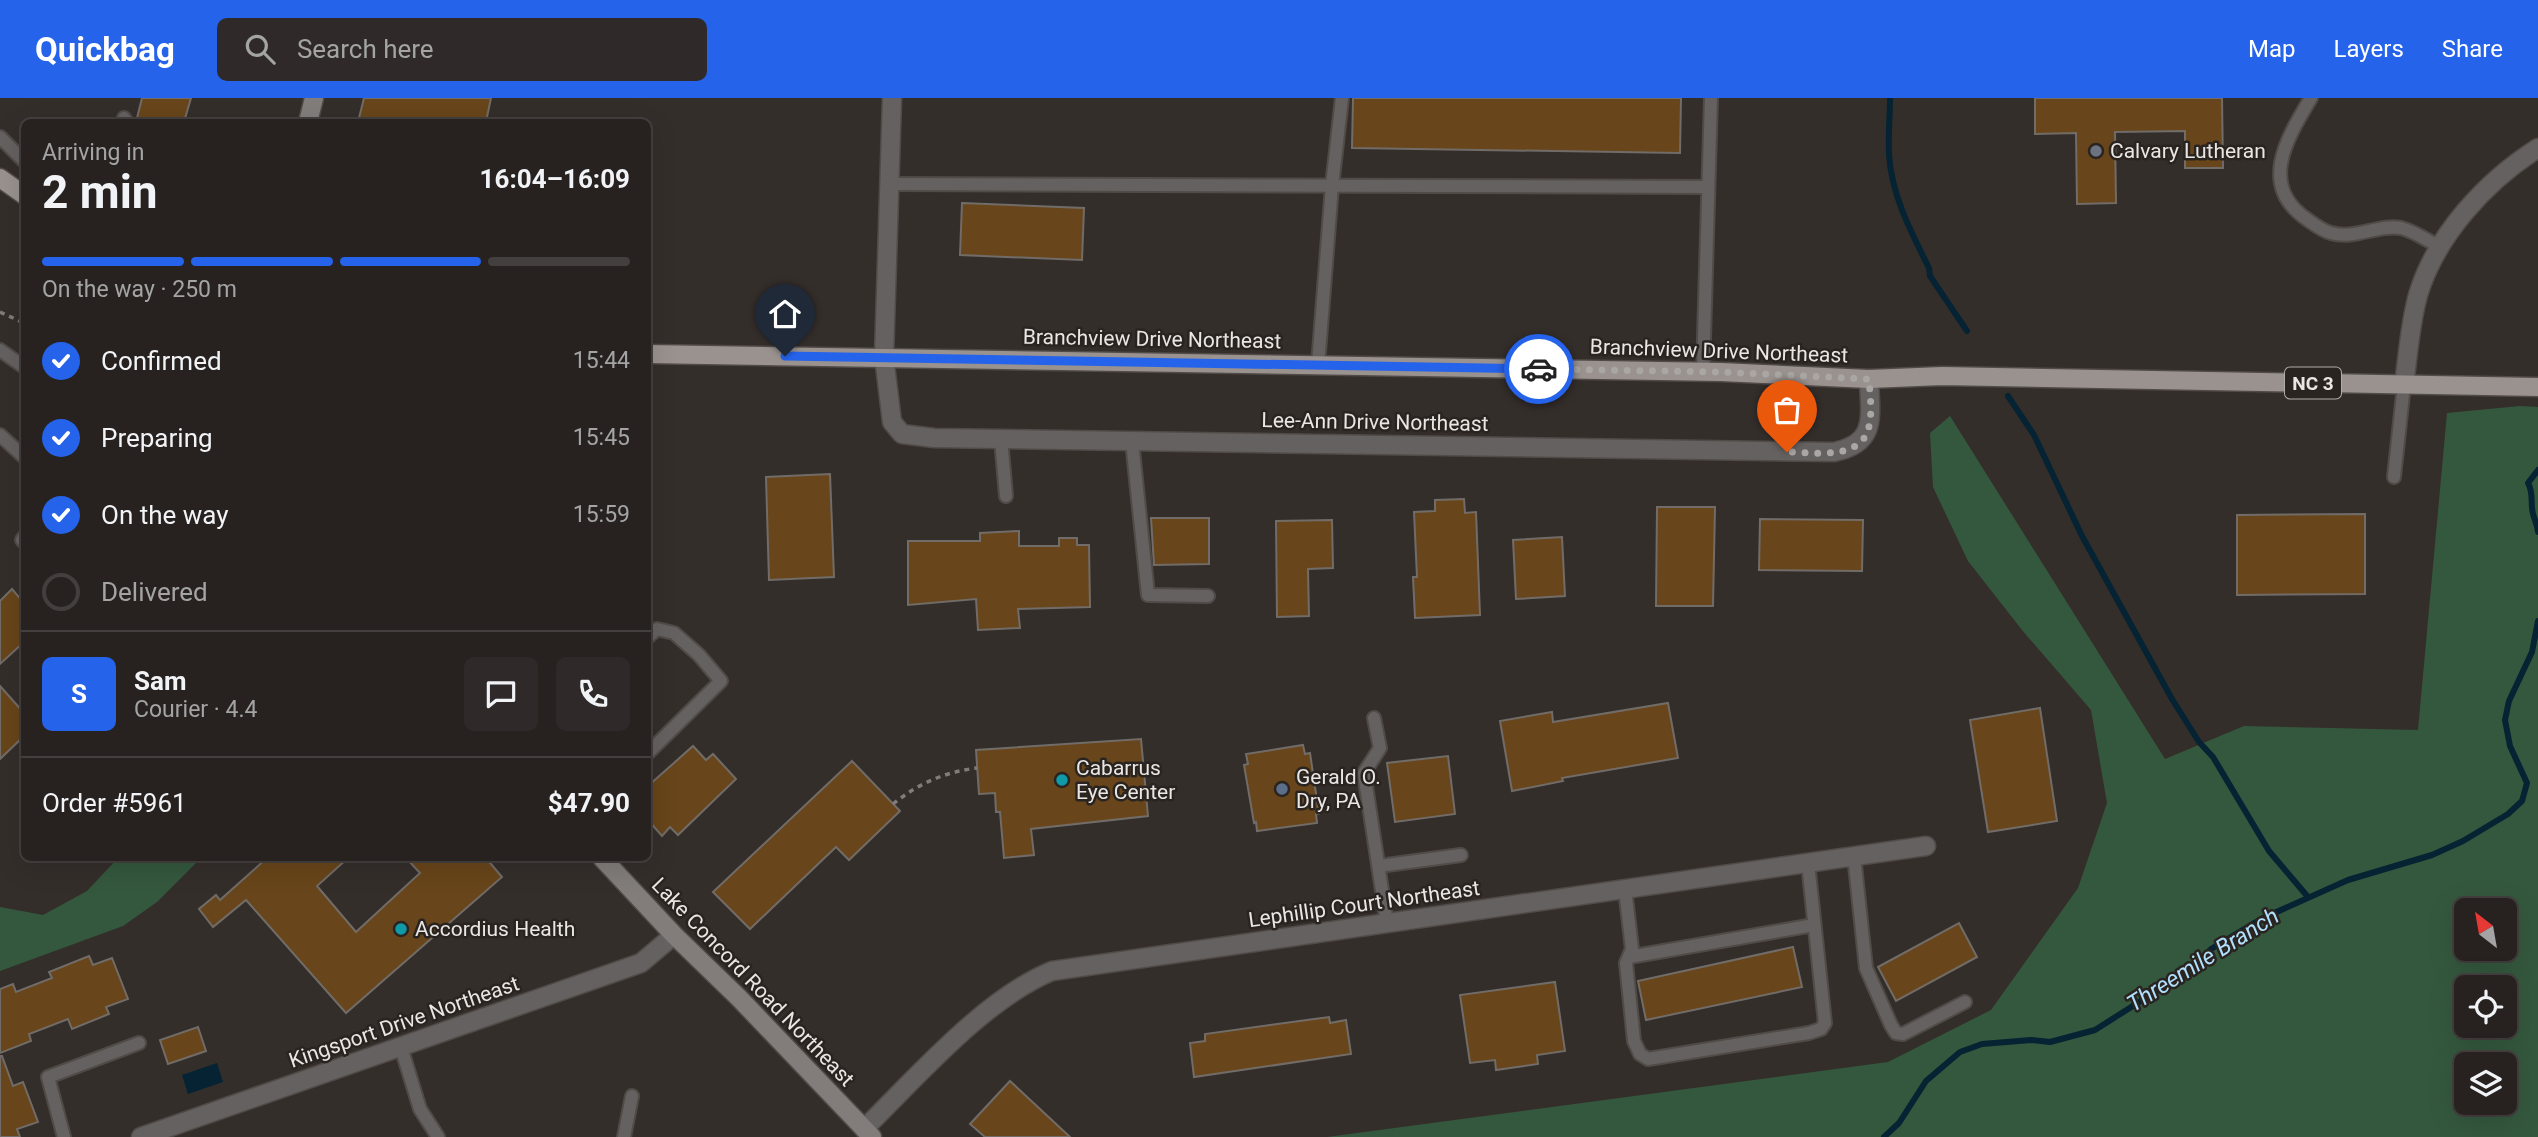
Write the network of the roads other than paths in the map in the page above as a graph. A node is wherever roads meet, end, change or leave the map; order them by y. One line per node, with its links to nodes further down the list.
1 (314, 98): 6 (main road)
2 (892, 98): 11 (street, Lee-Ann Drive Northeast)
3 (1342, 98): 12 (lane)
4 (1711, 98): 13 (lane)
5 (2311, 98): 15 (lane)
6 (309, 119)
7 (0, 137): 9 (lane)
8 (2538, 148): 15 (street)
9 (21, 158)
10 (0, 178): 14 (main road)
11 (890, 184): 12 (lane); 18 (street, Lee-Ann Drive Northeast)
12 (1332, 186): 13 (lane); 20 (lane)
13 (1708, 187): 21 (lane)
14 (21, 193)
15 (2440, 247): 23 (street)
16 (0, 350): 19 (lane)
17 (651, 354): 18 (main road, Branchview Drive Northeast / NC 3)
18 (884, 357): 20 (main road, Branchview Drive Northeast / NC 3); 26 (street, Lee-Ann Drive Northeast)
19 (21, 365)
20 (1318, 365): 21 (main road, Branchview Drive Northeast / NC 3)
21 (1703, 372): 22 (main road, Branchview Drive Northeast / NC 3)
22 (1869, 379): 23 (main road, Branchview Drive Northeast / NC 3); 27 (street, Lee-Ann Drive Northeast)
23 (2404, 385): 24 (main road, Branchview Drive Northeast / NC 3); 29 (lane)
24 (2538, 387)
25 (0, 435): 28 (lane)
26 (1001, 439): 27 (street, Lee-Ann Drive Northeast); 30 (lane)
27 (1132, 441): 31 (lane)
28 (21, 454)
29 (2395, 477)
30 (1006, 496)
31 (1208, 596)
32 (651, 634): 34 (lane)
33 (1374, 718): 40 (lane)
34 (651, 750)
35 (1926, 846): 37 (street, Lephillip Court Northeast)
36 (1461, 855): 40 (lane)
37 (1854, 856): 39 (street, Lephillip Court Northeast); 46 (lane)
38 (605, 861): 44 (main road, Lake Concord Road Northeast)
39 (1808, 863): 41 (street, Lephillip Court Northeast); 43 (lane)
40 (1379, 866): 42 (lane)
41 (1625, 889): 42 (street, Lephillip Court Northeast); 45 (lane)
42 (1387, 923): 50 (street, Lephillip Court Northeast)
43 (1814, 925): 45 (lane); 45 (lane)
44 (674, 936): 48 (street, Kingsport Drive Northeast); 50 (main road, Lake Concord Road Northeast)
45 (1629, 957)
46 (1965, 1002)
47 (139, 1043): 51 (lane)
48 (401, 1047): 52 (street, Kingsport Drive Northeast); 53 (lane)
49 (632, 1096): 54 (lane)
50 (868, 1133)
51 (64, 1137)
52 (141, 1137)
53 (439, 1137)
54 (624, 1137)

